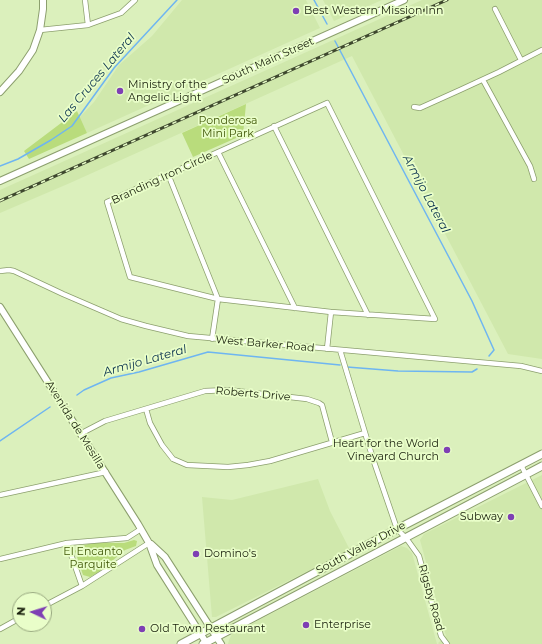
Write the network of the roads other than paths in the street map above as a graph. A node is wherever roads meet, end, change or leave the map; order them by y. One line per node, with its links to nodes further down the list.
1 (42, 0): 7 (main road)
2 (86, 0): 6 (street)
3 (135, 0): 6 (street)
4 (404, 0): 17 (main road, South Main Street)
5 (495, 9): 9 (street)
6 (88, 25): 7 (street)
7 (40, 30): 11 (main road)
8 (542, 50): 9 (street)
9 (522, 60): 10 (street)
10 (483, 80): 12 (street); 16 (street)
11 (0, 92)
12 (414, 107)
13 (274, 126): 14 (street, Branding Iron Circle); 23 (street); 23 (street, Branding Iron Circle)
14 (218, 152): 15 (street, Branding Iron Circle); 21 (street)
15 (168, 174): 19 (street); 19 (street, Branding Iron Circle)
16 (534, 179)
17 (0, 182)
18 (0, 271): 24 (street, West Barker Road)
19 (218, 299): 21 (street, Branding Iron Circle); 24 (street)
20 (0, 308): 30 (main road, Avenida de Mesilla)
21 (295, 308): 22 (street, Branding Iron Circle)
22 (332, 312): 23 (street, Branding Iron Circle); 25 (street)
23 (368, 315)
24 (212, 339): 25 (street, West Barker Road)
25 (327, 349): 26 (street, West Barker Road)
26 (340, 350): 27 (street, West Barker Road); 29 (street, Rigsby Road)
27 (542, 370)
28 (146, 409): 30 (street, Roberts Drive); 31 (street, Roberts Drive); 31 (street)
29 (365, 433): 31 (street); 40 (street, Rigsby Road)
30 (80, 434): 35 (main road, Avenida de Mesilla)
31 (332, 442)
32 (542, 454): 33 (main road, South Valley Drive)
33 (521, 465): 36 (street); 40 (main road, South Valley Drive)
34 (542, 466): 36 (main road, South Valley Drive)
35 (106, 472): 37 (street); 39 (main road, Avenida de Mesilla)
36 (526, 475): 38 (street); 41 (main road, South Valley Drive)
37 (0, 495)
38 (542, 506)
39 (141, 528): 42 (street); 43 (main road, Avenida de Mesilla)
40 (397, 529): 41 (street, Rigsby Road); 48 (main road, South Valley Drive)
41 (406, 538): 51 (main road, South Valley Drive); 55 (street, Rigsby Road)
42 (67, 543): 44 (street); 45 (street)
43 (149, 543): 45 (street); 48 (main road, Avenida de Mesilla); 50 (main road, Avenida de Mesilla)
44 (0, 559)
45 (82, 586): 46 (street)
46 (52, 602)
47 (12, 622): 49 (street)
48 (212, 628): 50 (main road, South Valley Drive); 51 (main road, Avenida de Mesilla)
49 (0, 629)
50 (201, 634): 52 (main road, South Valley Drive); 53 (main road, Avenida de Mesilla)
51 (217, 637): 53 (main road, South Valley Drive); 54 (main road, Avenida de Mesilla)
52 (181, 644)
53 (205, 644)
54 (222, 644)
55 (447, 644)

